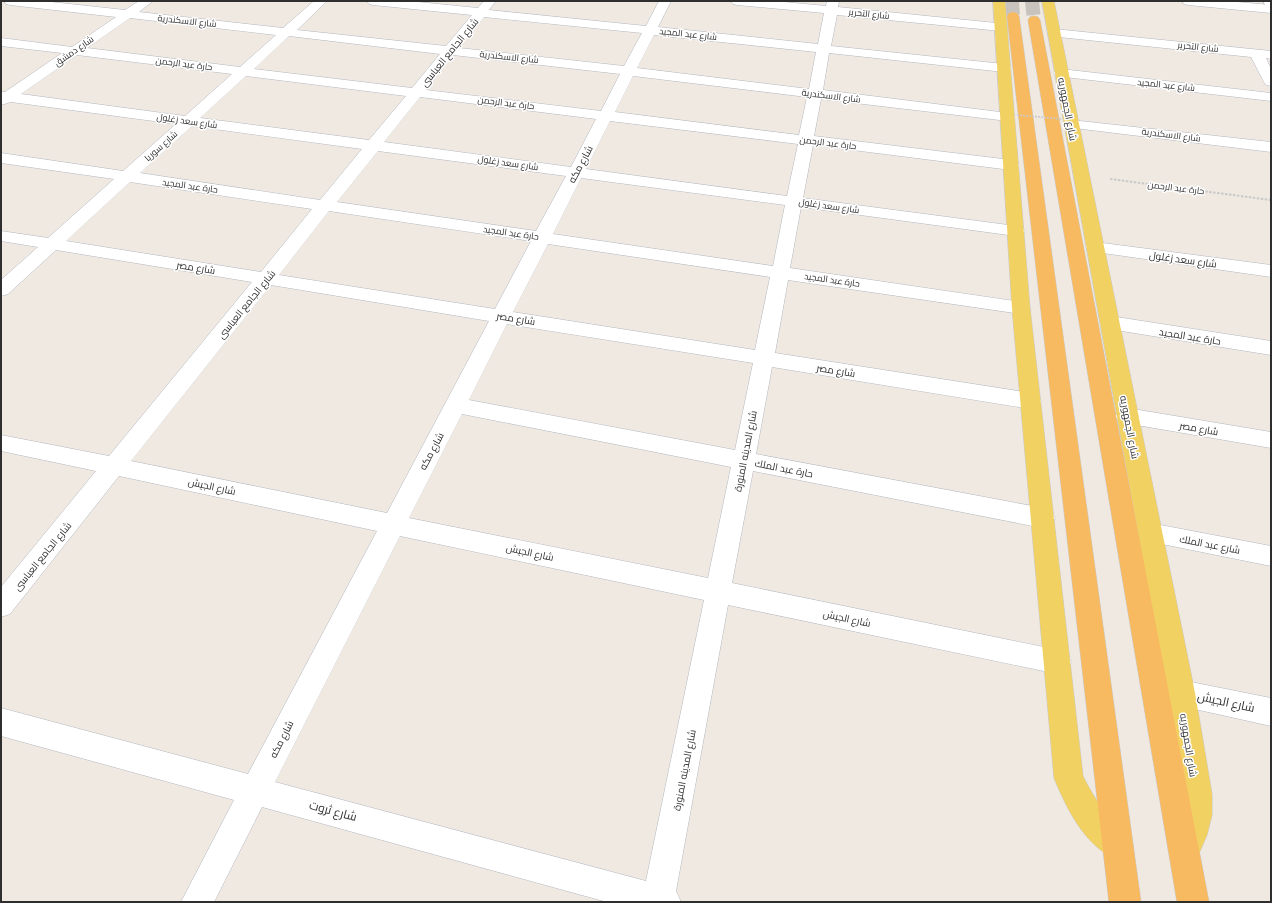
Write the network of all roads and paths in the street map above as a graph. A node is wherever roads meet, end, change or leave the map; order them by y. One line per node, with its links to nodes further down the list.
1 (10, 1): 15 (street, شارع الاسكندرية)
2 (147, 1): 15 (street, شارع دمشق)
3 (321, 1): 17 (street, شارع سوريا)
4 (373, 1): 11 (street, شارع عبد المجيد)
5 (665, 1): 16 (street, شارع مكه)
6 (737, 1): 10 (street, شارع التحرير)
7 (1188, 1): 13 (street)
8 (1269, 1): 9 (street)
9 (1271, 5)
10 (832, 6): 14 (street, شارع التحرير); 20 (street, شارع المدينه المنورة)
11 (485, 7): 16 (street, شارع عبد المجيد); 21 (street, شارع الجامع العباسى)
12 (1041, 8): 18 (main road, شارع الجمهوريه); 82 (highway, شارع الجمهوريه)
13 (1271, 9)
14 (1003, 10): 25 (main road); 81 (highway)
15 (128, 14): 17 (street, شارع الاسكندرية); 22 (street, شارع دمشق)
16 (650, 30): 20 (street, شارع عبد المجيد); 26 (street, شارع مكه)
17 (287, 32): 21 (street, شارع الاسكندرية); 27 (street, شارع سوريا)
18 (1054, 33): 23 (street, شارع التحرير); 28 (main road, شارع الجمهوريه)
19 (1, 42): 22 (street, حارة عبد الرحمن)
20 (824, 49): 25 (street, شارع عبد المجيد); 31 (street, شارع المدينه المنورة)
21 (450, 50): 26 (street, شارع الاسكندرية); 30 (street, شارع الجامع العباسى)
22 (74, 51): 27 (street, حارة عبد الرحمن); 33 (street, شارع دمشق)
23 (1256, 53): 24 (street, شارع التحرير); 29 (street)
24 (1271, 55)
25 (1004, 68): 35 (main road)
26 (629, 71): 31 (street, شارع الاسكندرية); 34 (street, شارع مكه)
27 (242, 72): 30 (street, حارة عبد الرحمن); 36 (street, شارع سوريا)
28 (1062, 73): 32 (street, شارع عبد المجيد); 37 (main road, شارع الجمهوريه)
29 (1271, 82)
30 (416, 93): 34 (street, حارة عبد الرحمن); 39 (street, شارع الجامع العباسى)
31 (815, 94): 35 (street, شارع الاسكندرية); 38 (street, شارع المدينه المنورة)
32 (1271, 97)
33 (3, 98): 36 (street, شارع سعد زغلول)
34 (606, 116): 38 (street, حارة عبد الرحمن); 43 (street, شارع مكه)
35 (1012, 116): 37 (path, bridge); 42 (main road)
36 (188, 121): 39 (street, شارع سعد زغلول); 45 (street, شارع سوريا)
37 (1067, 122): 40 (street, شارع الاسكندرية); 44 (main road, شارع الجمهوريه)
38 (806, 140): 42 (street, حارة عبد الرحمن); 47 (street, شارع المدينه المنورة)
39 (373, 145): 43 (street, شارع سعد زغلول); 48 (street, شارع الجامع العباسى)
40 (1271, 147)
41 (1, 158): 45 (street, حارة عبد المجيد)
42 (1011, 165): 49 (main road)
43 (576, 172): 47 (street, شارع سعد زغلول); 51 (street, شارع مكه)
44 (1081, 176): 46 (path, حارة عبد الرحمن); 53 (main road, شارع الجمهوريه)
45 (127, 177): 48 (street, حارة عبد المجيد); 52 (street, شارع سوريا)
46 (1271, 200)
47 (794, 201): 49 (street, شارع سعد زغلول); 55 (street, شارع المدينه المنورة)
48 (324, 206): 51 (street, حارة عبد المجيد); 56 (street, شارع الجامع العباسى)
49 (1016, 231): 58 (main road)
50 (1, 236): 52 (street, شارع مصر)
51 (542, 238): 55 (street, حارة عبد المجيد); 59 (street, شارع مكه)
52 (52, 244): 56 (street, شارع مصر); 57 (street, شارع سوريا)
53 (1095, 247): 54 (street, شارع سعد زغلول); 60 (main road, شارع الجمهوريه)
54 (1271, 271)
55 (780, 272): 58 (street, حارة عبد المجيد); 62 (street, شارع المدينه المنورة)
56 (266, 278): 59 (street, شارع مصر); 69 (street, شارع الجامع العباسى)
57 (1, 290)
58 (1021, 308): 63 (main road)
59 (501, 316): 62 (street, شارع مصر); 64 (street, شارع مكه)
60 (1110, 323): 61 (street, حارة عبد المجيد); 65 (main road, شارع الجمهوريه)
61 (1271, 348)
62 (764, 358): 63 (street, شارع مصر); 68 (street, شارع المدينه المنورة)
63 (1031, 401): 70 (main road)
64 (455, 405): 68 (street, حارة عبد الملك); 71 (street, شارع مكه)
65 (1127, 416): 66 (street, شارع مصر); 72 (main road, شارع الجمهوريه)
66 (1271, 440)
67 (1, 443): 69 (street, شارع الجيش)
68 (744, 461): 70 (street, حارة عبد الملك); 74 (street, شارع المدينه المنورة)
69 (114, 466): 71 (street, شارع الجيش); 75 (street, شارع الجامع العباسى)
70 (1043, 518): 76 (main road)
71 (393, 524): 74 (street, شارع الجيش); 80 (street, شارع مكه)
72 (1150, 533): 73 (street, شارع عبد الملك); 77 (main road, شارع الجمهوريه)
73 (1271, 556)
74 (718, 592): 76 (street, شارع الجيش); 83 (street, شارع المدينه المنورة)
75 (1, 606)
76 (1058, 662): 81 (main road)
77 (1180, 693): 78 (street, شارع الجيش); 82 (main road, شارع الجمهوريه)
78 (1271, 712)
79 (1, 722): 80 (street, شارع ثروت)
80 (255, 790): 83 (street, شارع ثروت); 84 (street, شارع مكه)
81 (1118, 845): 85 (highway)
82 (1184, 852): 86 (highway, شارع الجمهوريه)
83 (660, 901)
84 (197, 902)
85 (1125, 902)
86 (1193, 902)

